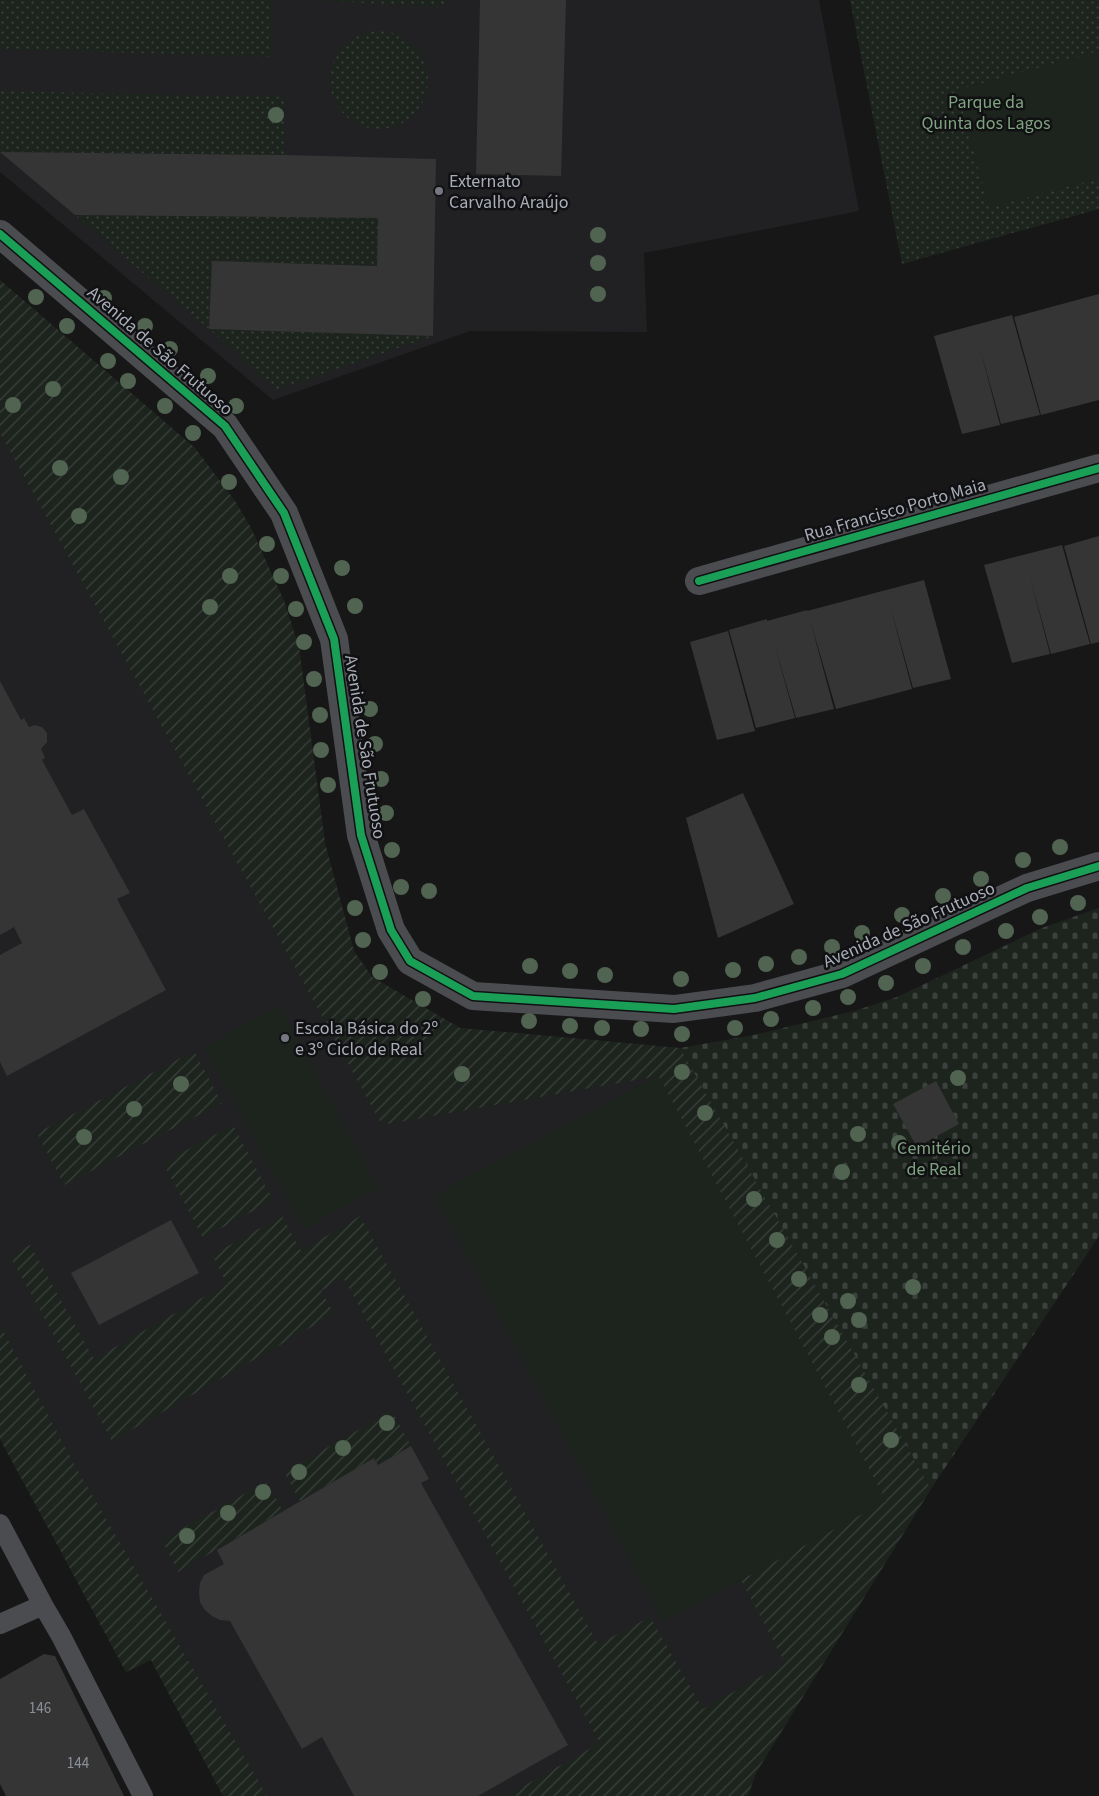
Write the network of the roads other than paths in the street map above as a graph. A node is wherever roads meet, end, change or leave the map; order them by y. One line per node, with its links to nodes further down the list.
1 (0, 234): 4 (street, Avenida de São Frutuoso)
2 (1099, 468): 3 (street, Rua Francisco Porto Maia)
3 (700, 581)
4 (1099, 866)
5 (0, 1524): 6 (lane)
6 (43, 1605): 7 (lane); 8 (lane)
7 (0, 1624)
8 (143, 1796)

